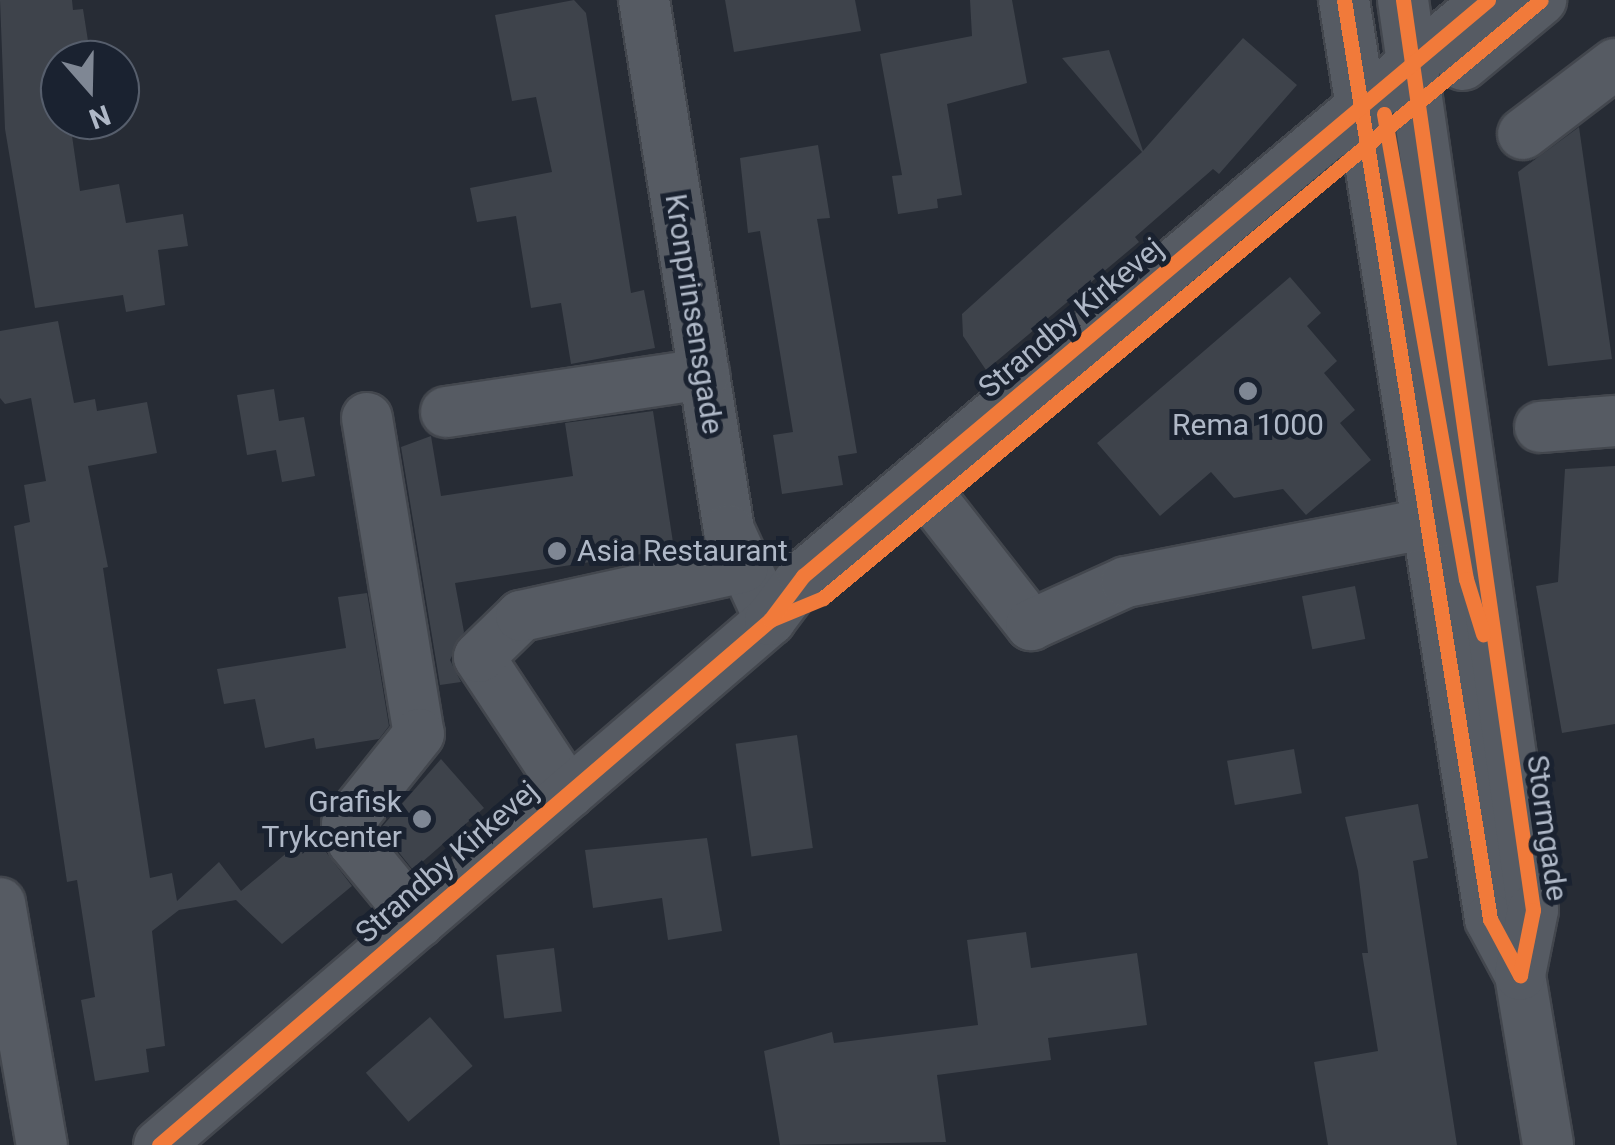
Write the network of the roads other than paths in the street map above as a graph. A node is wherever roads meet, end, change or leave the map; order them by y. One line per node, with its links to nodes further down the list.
1 (644, 0): 10 (street, Kronprinsensgade)
2 (1344, 0): 8 (street, Stormgade)
3 (1364, 0): 8 (street)
4 (1403, 0): 8 (street, Stormgade)
5 (1488, 0): 8 (street)
6 (1542, 0): 8 (street)
7 (1615, 64): 9 (street)
8 (1389, 106): 15 (street, Strandby Kirkevej); 16 (street, Stormgade); 16 (street, Stormgade)
9 (1523, 134)
10 (704, 374): 11 (street); 17 (street, Kronprinsensgade)
11 (446, 412)
12 (367, 418): 21 (street)
13 (1615, 422): 14 (street)
14 (1540, 427)
15 (929, 493): 16 (street); 18 (street, Strandby Kirkevej)
16 (1455, 518): 22 (street, Stormgade); 22 (street, Stormgade)
17 (743, 567): 18 (street, Kronprinsensgade); 19 (street)
18 (770, 620): 19 (street, Strandby Kirkevej)
19 (569, 794): 21 (street, Strandby Kirkevej)
20 (0, 903): 23 (street)
21 (419, 922): 24 (street, Strandby Kirkevej)
22 (1520, 975): 25 (street, Stormgade)
23 (42, 1145)
24 (159, 1145)
25 (1548, 1145)

